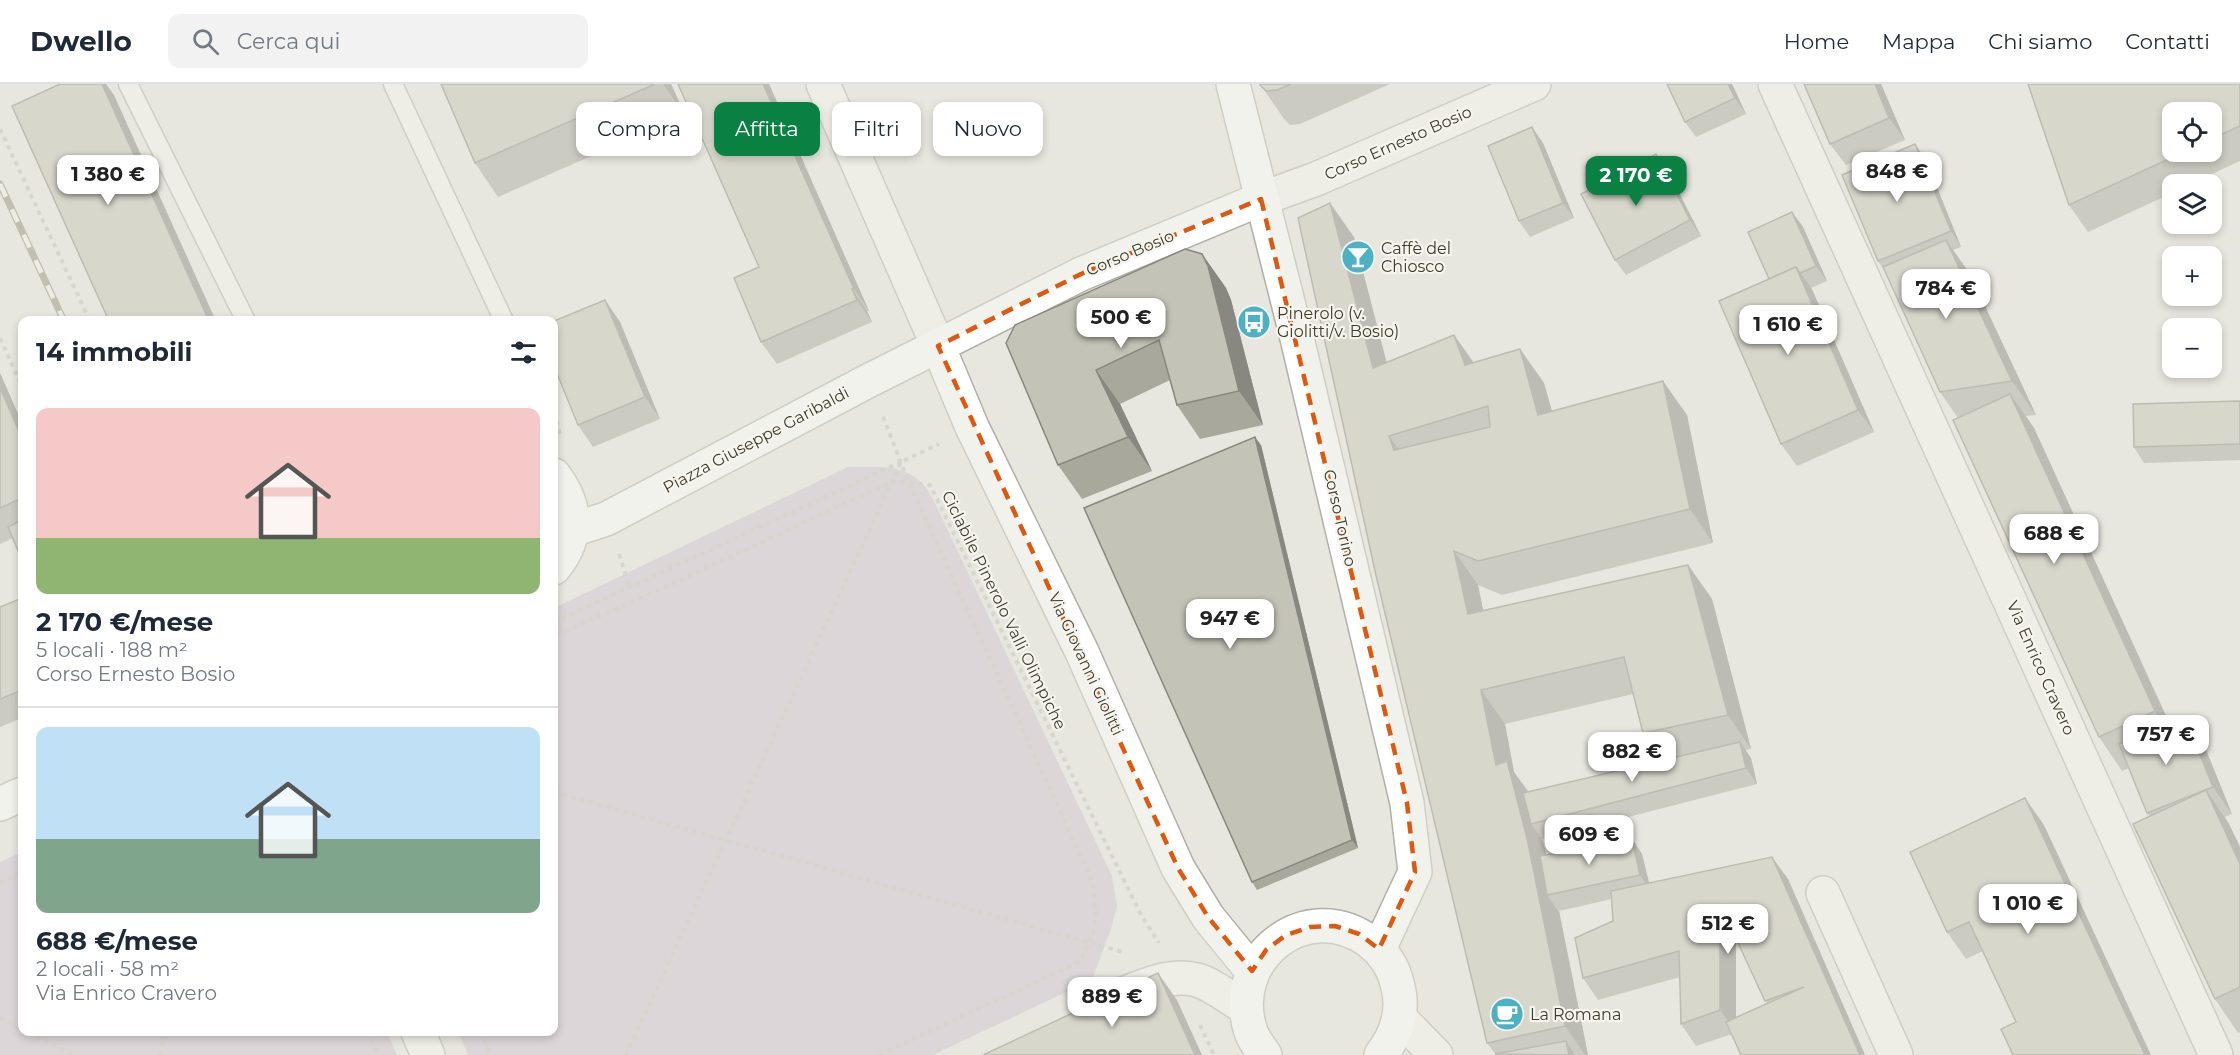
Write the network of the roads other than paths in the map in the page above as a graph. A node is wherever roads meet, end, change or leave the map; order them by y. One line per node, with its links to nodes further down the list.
1 (128, 84): 8 (lane)
2 (393, 84): 9 (lane)
3 (823, 84): 10 (street)
4 (1233, 84): 7 (street, Corso Torino)
5 (1534, 84): 7 (street, Corso Ernesto Bosio)
6 (1775, 84): 28 (street, Via Enrico Cravero)
7 (1261, 199): 10 (street, Corso Bosio); 17 (street, Corso Torino)
8 (244, 316)
9 (502, 316)
10 (938, 346): 12 (street, Piazza Giuseppe Garibaldi); 18 (street, Via Giovanni Giolitti)
11 (558, 481): 12 (street)
12 (572, 530): 13 (street)
13 (558, 562)
14 (18, 796): 15 (street)
15 (0, 804)
16 (1823, 893): 27 (street)
17 (1379, 949): 18 (street); 21 (street)
18 (1252, 971): 19 (street)
19 (1246, 1008): 20 (street); 24 (street)
20 (1091, 1009)
21 (1400, 1018): 25 (street); 26 (street)
22 (420, 1036): 23 (street)
23 (428, 1055)
24 (1265, 1055)
25 (1381, 1055)
26 (1437, 1055)
27 (1896, 1055)
28 (2216, 1055)

